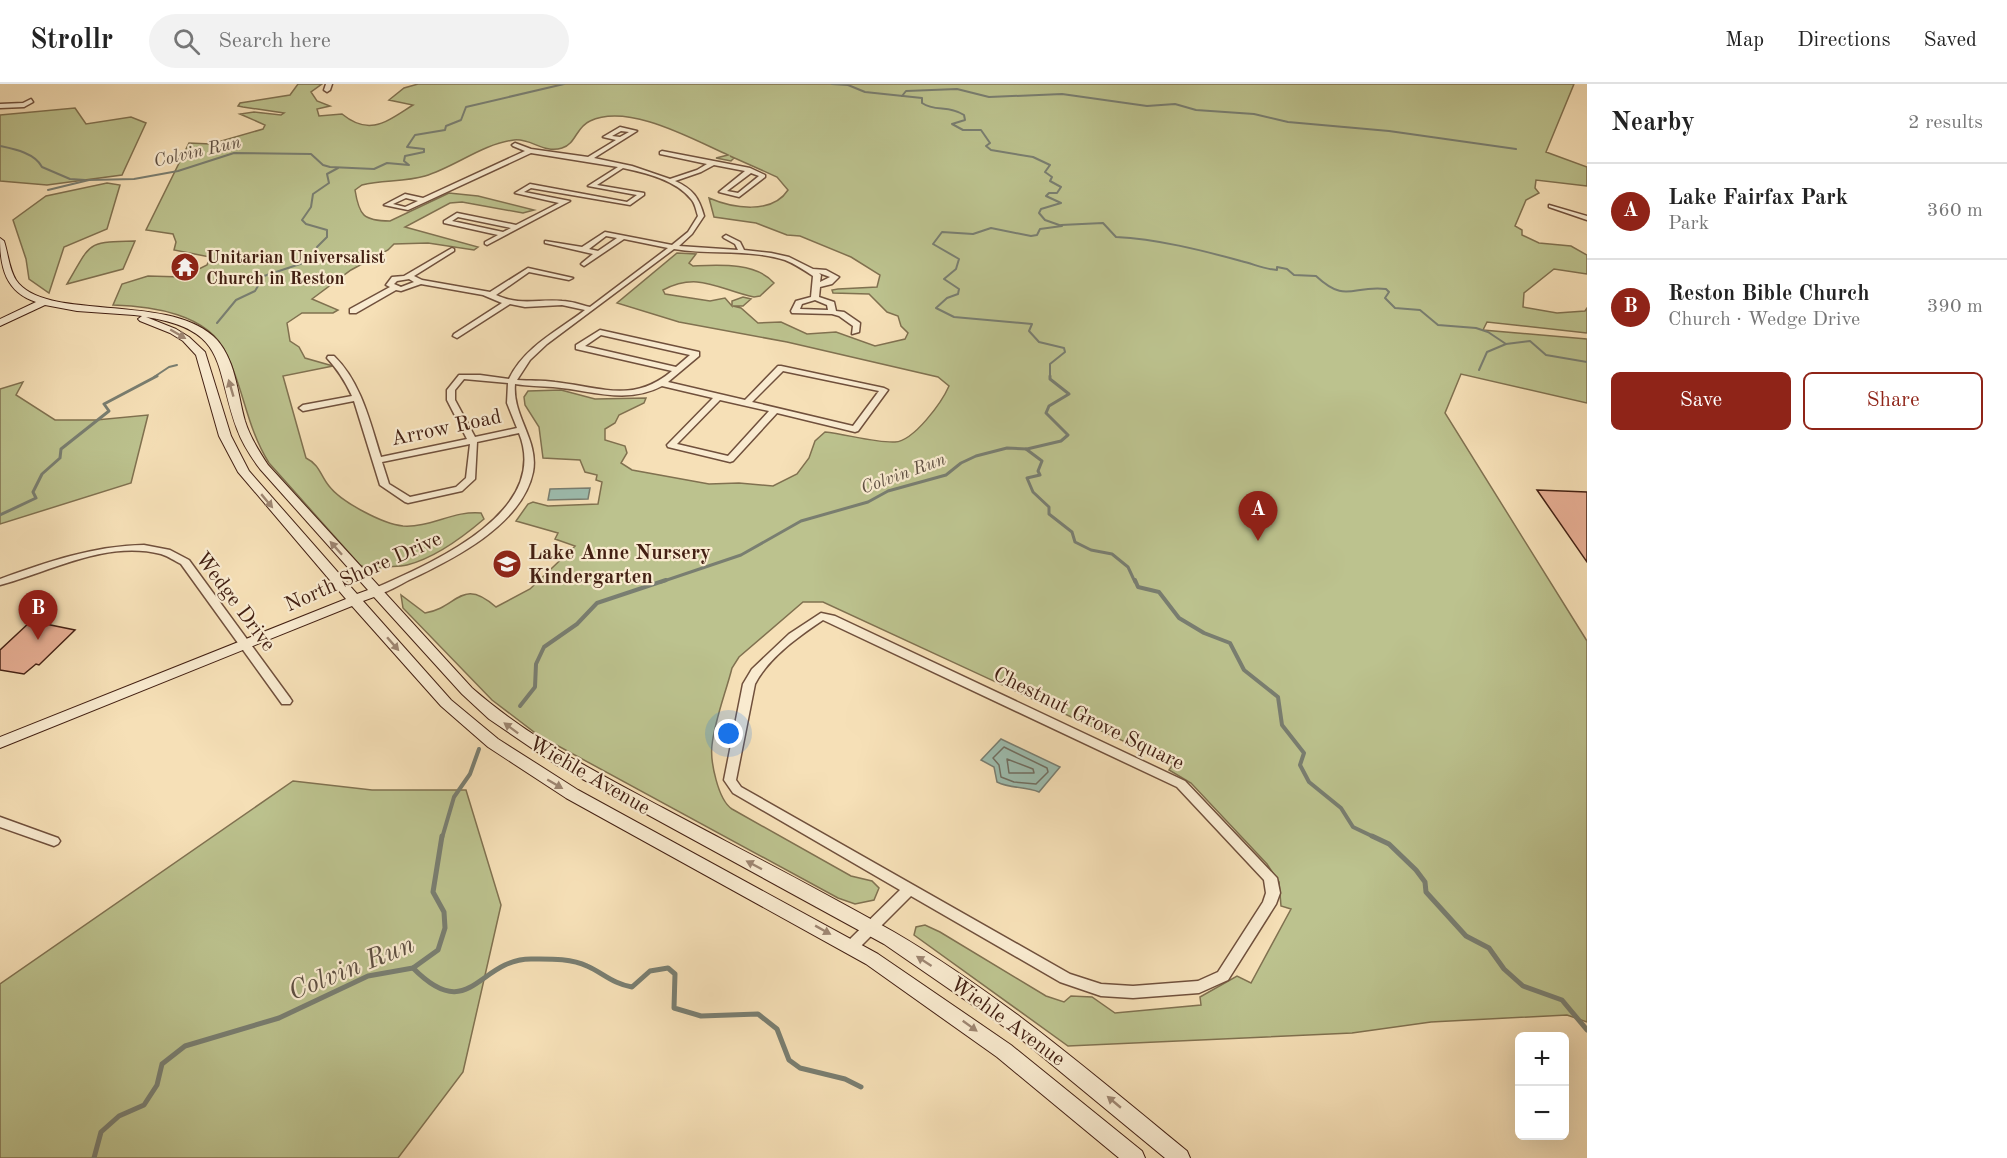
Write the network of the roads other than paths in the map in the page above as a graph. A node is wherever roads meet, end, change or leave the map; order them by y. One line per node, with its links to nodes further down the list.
1 (627, 124): 2 (street)
2 (620, 129): 3 (street); 3 (street)
3 (620, 139): 7 (street)
4 (515, 145): 5 (street)
5 (530, 151): 7 (street); 14 (street)
6 (662, 153): 8 (street)
7 (586, 161): 9 (street)
8 (714, 162): 10 (street); 11 (street)
9 (621, 167): 11 (street); 12 (street)
10 (750, 170): 10 (street)
11 (672, 180): 25 (street)
12 (591, 186): 13 (street); 13 (street)
13 (576, 195): 15 (street); 15 (street)
14 (424, 200): 14 (street)
15 (565, 202): 18 (street)
16 (1551, 206): 17 (street)
17 (1587, 218)
18 (516, 227): 19 (street); 19 (street)
19 (503, 234): 24 (street)
20 (623, 237): 25 (street); 27 (street); 29 (street)
21 (726, 237): 28 (street)
22 (0, 241): 39 (main road, Wiehle Avenue)
23 (547, 242): 27 (street)
24 (487, 243)
25 (674, 246): 28 (street); 42 (street)
26 (452, 250): 32 (street)
27 (583, 250): 29 (street)
28 (741, 250): 31 (street)
29 (599, 253): 30 (street)
30 (584, 264)
31 (812, 272): 35 (street); 35 (street)
32 (407, 277): 34 (street); 36 (street)
33 (569, 278): 37 (street)
34 (420, 282): 36 (street); 37 (street)
35 (817, 285): 38 (street)
36 (394, 288): 43 (street)
37 (490, 295): 40 (street)
38 (815, 298): 44 (street); 44 (street)
39 (46, 302): 41 (main road, Wiehle Avenue); 45 (main road)
40 (509, 302): 42 (street); 47 (street)
41 (103, 309): 61 (main road, Wiehle Avenue, one-way to 41); 62 (main road, Wiehle Avenue, one-way to 62)
42 (591, 309): 50 (street)
43 (353, 311)
44 (832, 312): 46 (street)
45 (0, 323)
46 (855, 332)
47 (457, 336)
48 (331, 358): 53 (street)
49 (678, 370): 49 (street); 51 (street)
50 (513, 381): 51 (street); 57 (street, North Shore Drive); 58 (street)
51 (665, 384): 52 (street)
52 (719, 396): 54 (street); 56 (street)
53 (355, 398): 55 (street); 59 (street)
54 (747, 403): 56 (street); 56 (street)
55 (303, 408)
56 (775, 410)
57 (522, 430): 58 (street, Arrow Road); 61 (street, North Shore Drive)
58 (472, 439): 59 (street, Arrow Road); 59 (street)
59 (377, 460)
60 (0, 582): 63 (street, Wedge Drive)
61 (375, 592): 62 (main road, North Shore Drive); 69 (main road, Wiehle Avenue, one-way to 61)
62 (354, 600): 63 (main road, North Shore Drive); 70 (main road, Wiehle Avenue, one-way to 70)
63 (244, 644): 64 (street, Wedge Drive); 65 (main road, North Shore Drive)
64 (286, 701)
65 (0, 743)
66 (0, 822): 67 (street)
67 (54, 841)
68 (910, 888): 68 (street, Chestnut Grove Square); 69 (street)
69 (871, 928): 70 (street); 72 (main road, Wiehle Avenue, one-way to 69)
70 (852, 946): 71 (main road, Wiehle Avenue, one-way to 71)
71 (1135, 1158)
72 (1180, 1158)

